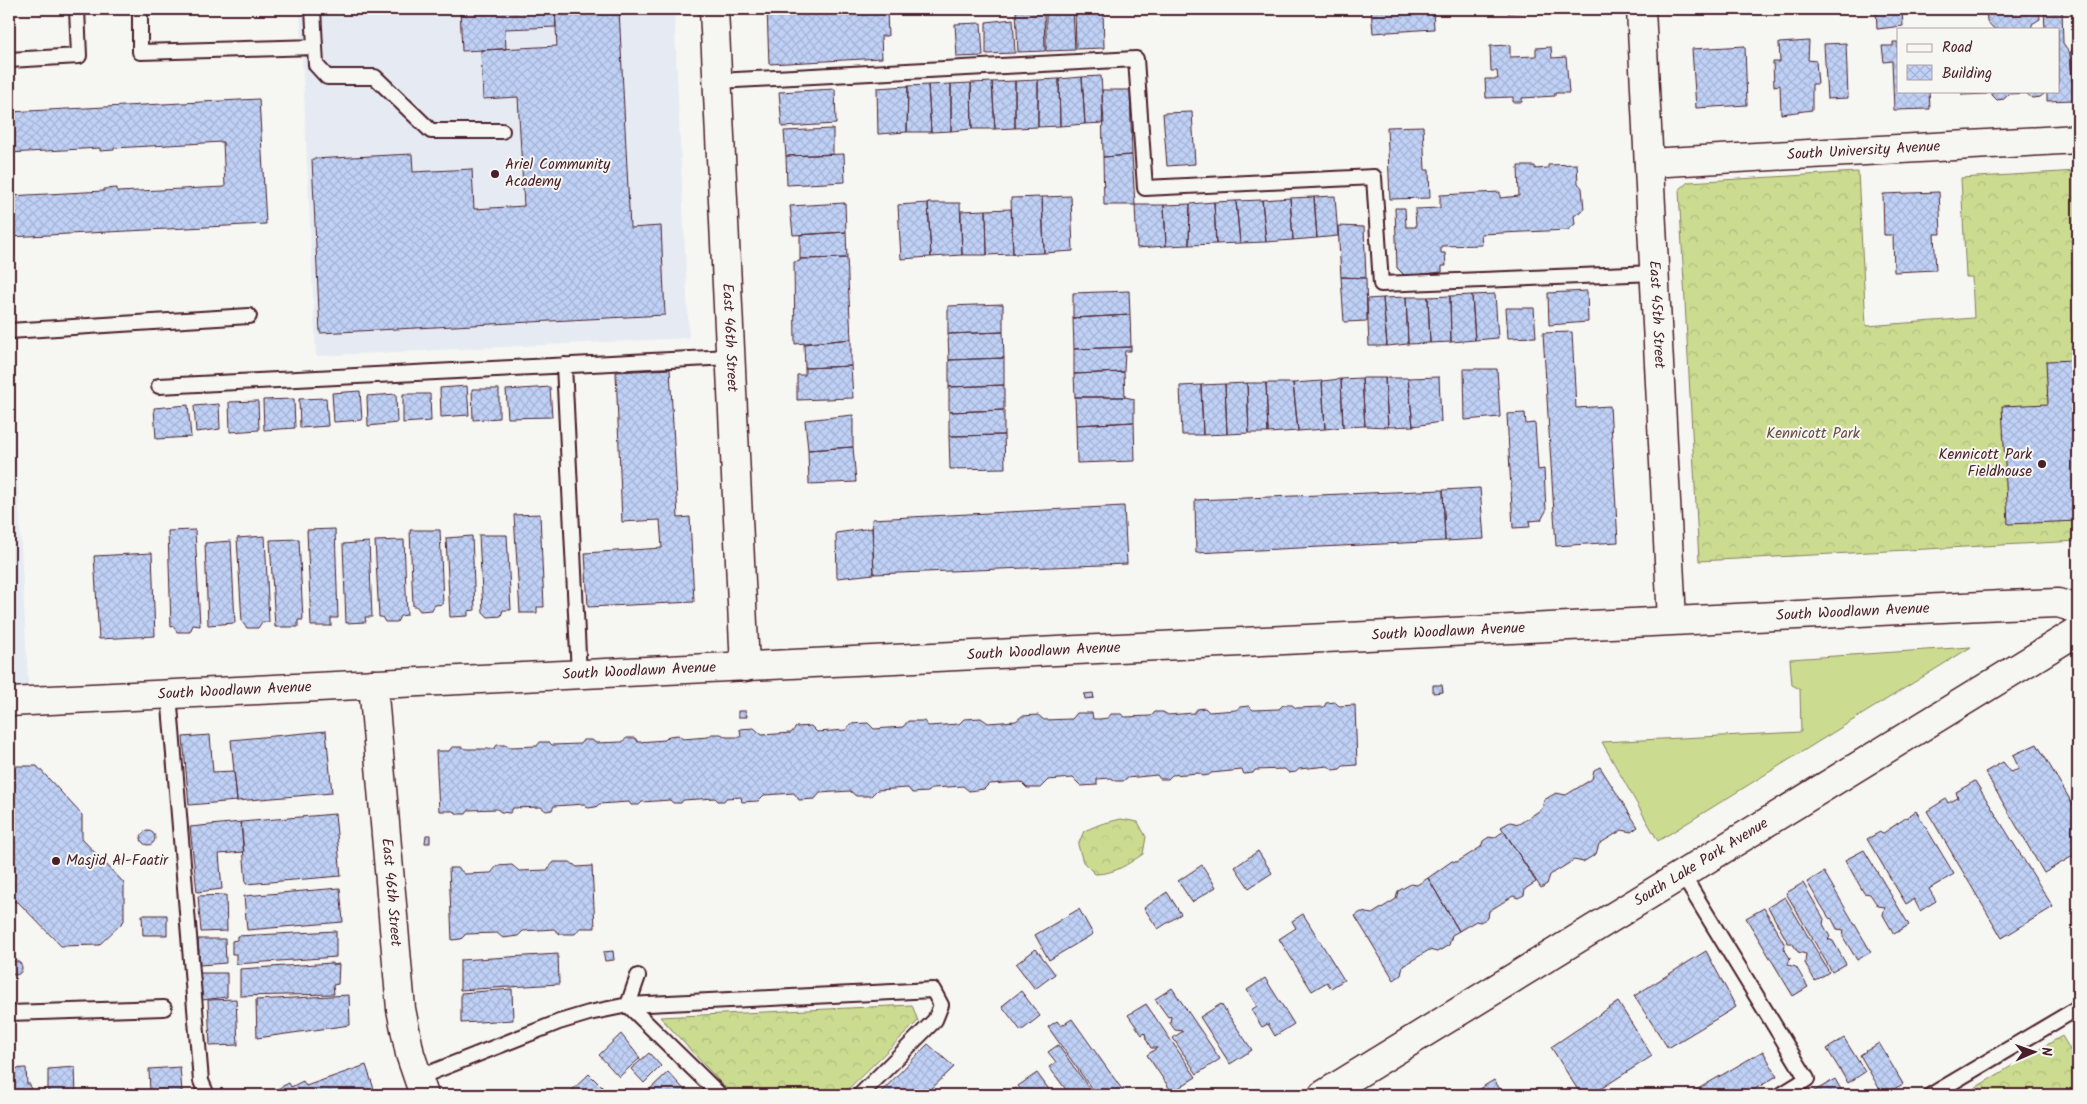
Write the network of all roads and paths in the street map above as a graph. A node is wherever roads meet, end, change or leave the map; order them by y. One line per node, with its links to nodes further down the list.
1 (77, 9): 7 (lane)
2 (140, 9): 6 (lane)
3 (313, 9): 6 (lane)
4 (714, 9): 8 (street, East 46th Street)
5 (1641, 9): 11 (street, East 45th Street)
6 (315, 47): 9 (lane)
7 (9, 60)
8 (717, 80): 12 (lane); 15 (street, East 46th Street)
9 (502, 131)
10 (2078, 139): 11 (street, South University Avenue)
11 (1649, 163): 12 (street, East 45th Street)
12 (1655, 273): 19 (street, East 45th Street)
13 (249, 316): 14 (lane)
14 (9, 331)
15 (730, 357): 16 (lane); 21 (street, East 46th Street)
16 (564, 365): 17 (lane); 22 (lane)
17 (159, 386)
18 (2078, 609): 19 (street, South Woodlawn Avenue)
19 (1672, 620): 21 (street, South Woodlawn Avenue)
20 (2078, 631): 26 (street, South Lake Park Avenue)
21 (745, 667): 22 (street, South Woodlawn Avenue)
22 (579, 675): 23 (street, South Woodlawn Avenue)
23 (373, 684): 24 (street, South Woodlawn Avenue); 32 (street, East 46th Street)
24 (169, 694): 25 (street, South Woodlawn Avenue); 33 (lane)
25 (9, 702)
26 (1682, 874): 36 (street, South Lake Park Avenue); 37 (lane)
27 (638, 976): 28 (lane)
28 (628, 1005): 32 (lane); 34 (lane); 35 (lane)
29 (164, 1008): 31 (lane)
30 (2078, 1008): 38 (lane)
31 (9, 1013)
32 (421, 1087)
33 (207, 1095)
34 (720, 1095)
35 (860, 1095)
36 (1323, 1095)
37 (1780, 1095)
38 (1931, 1095)

